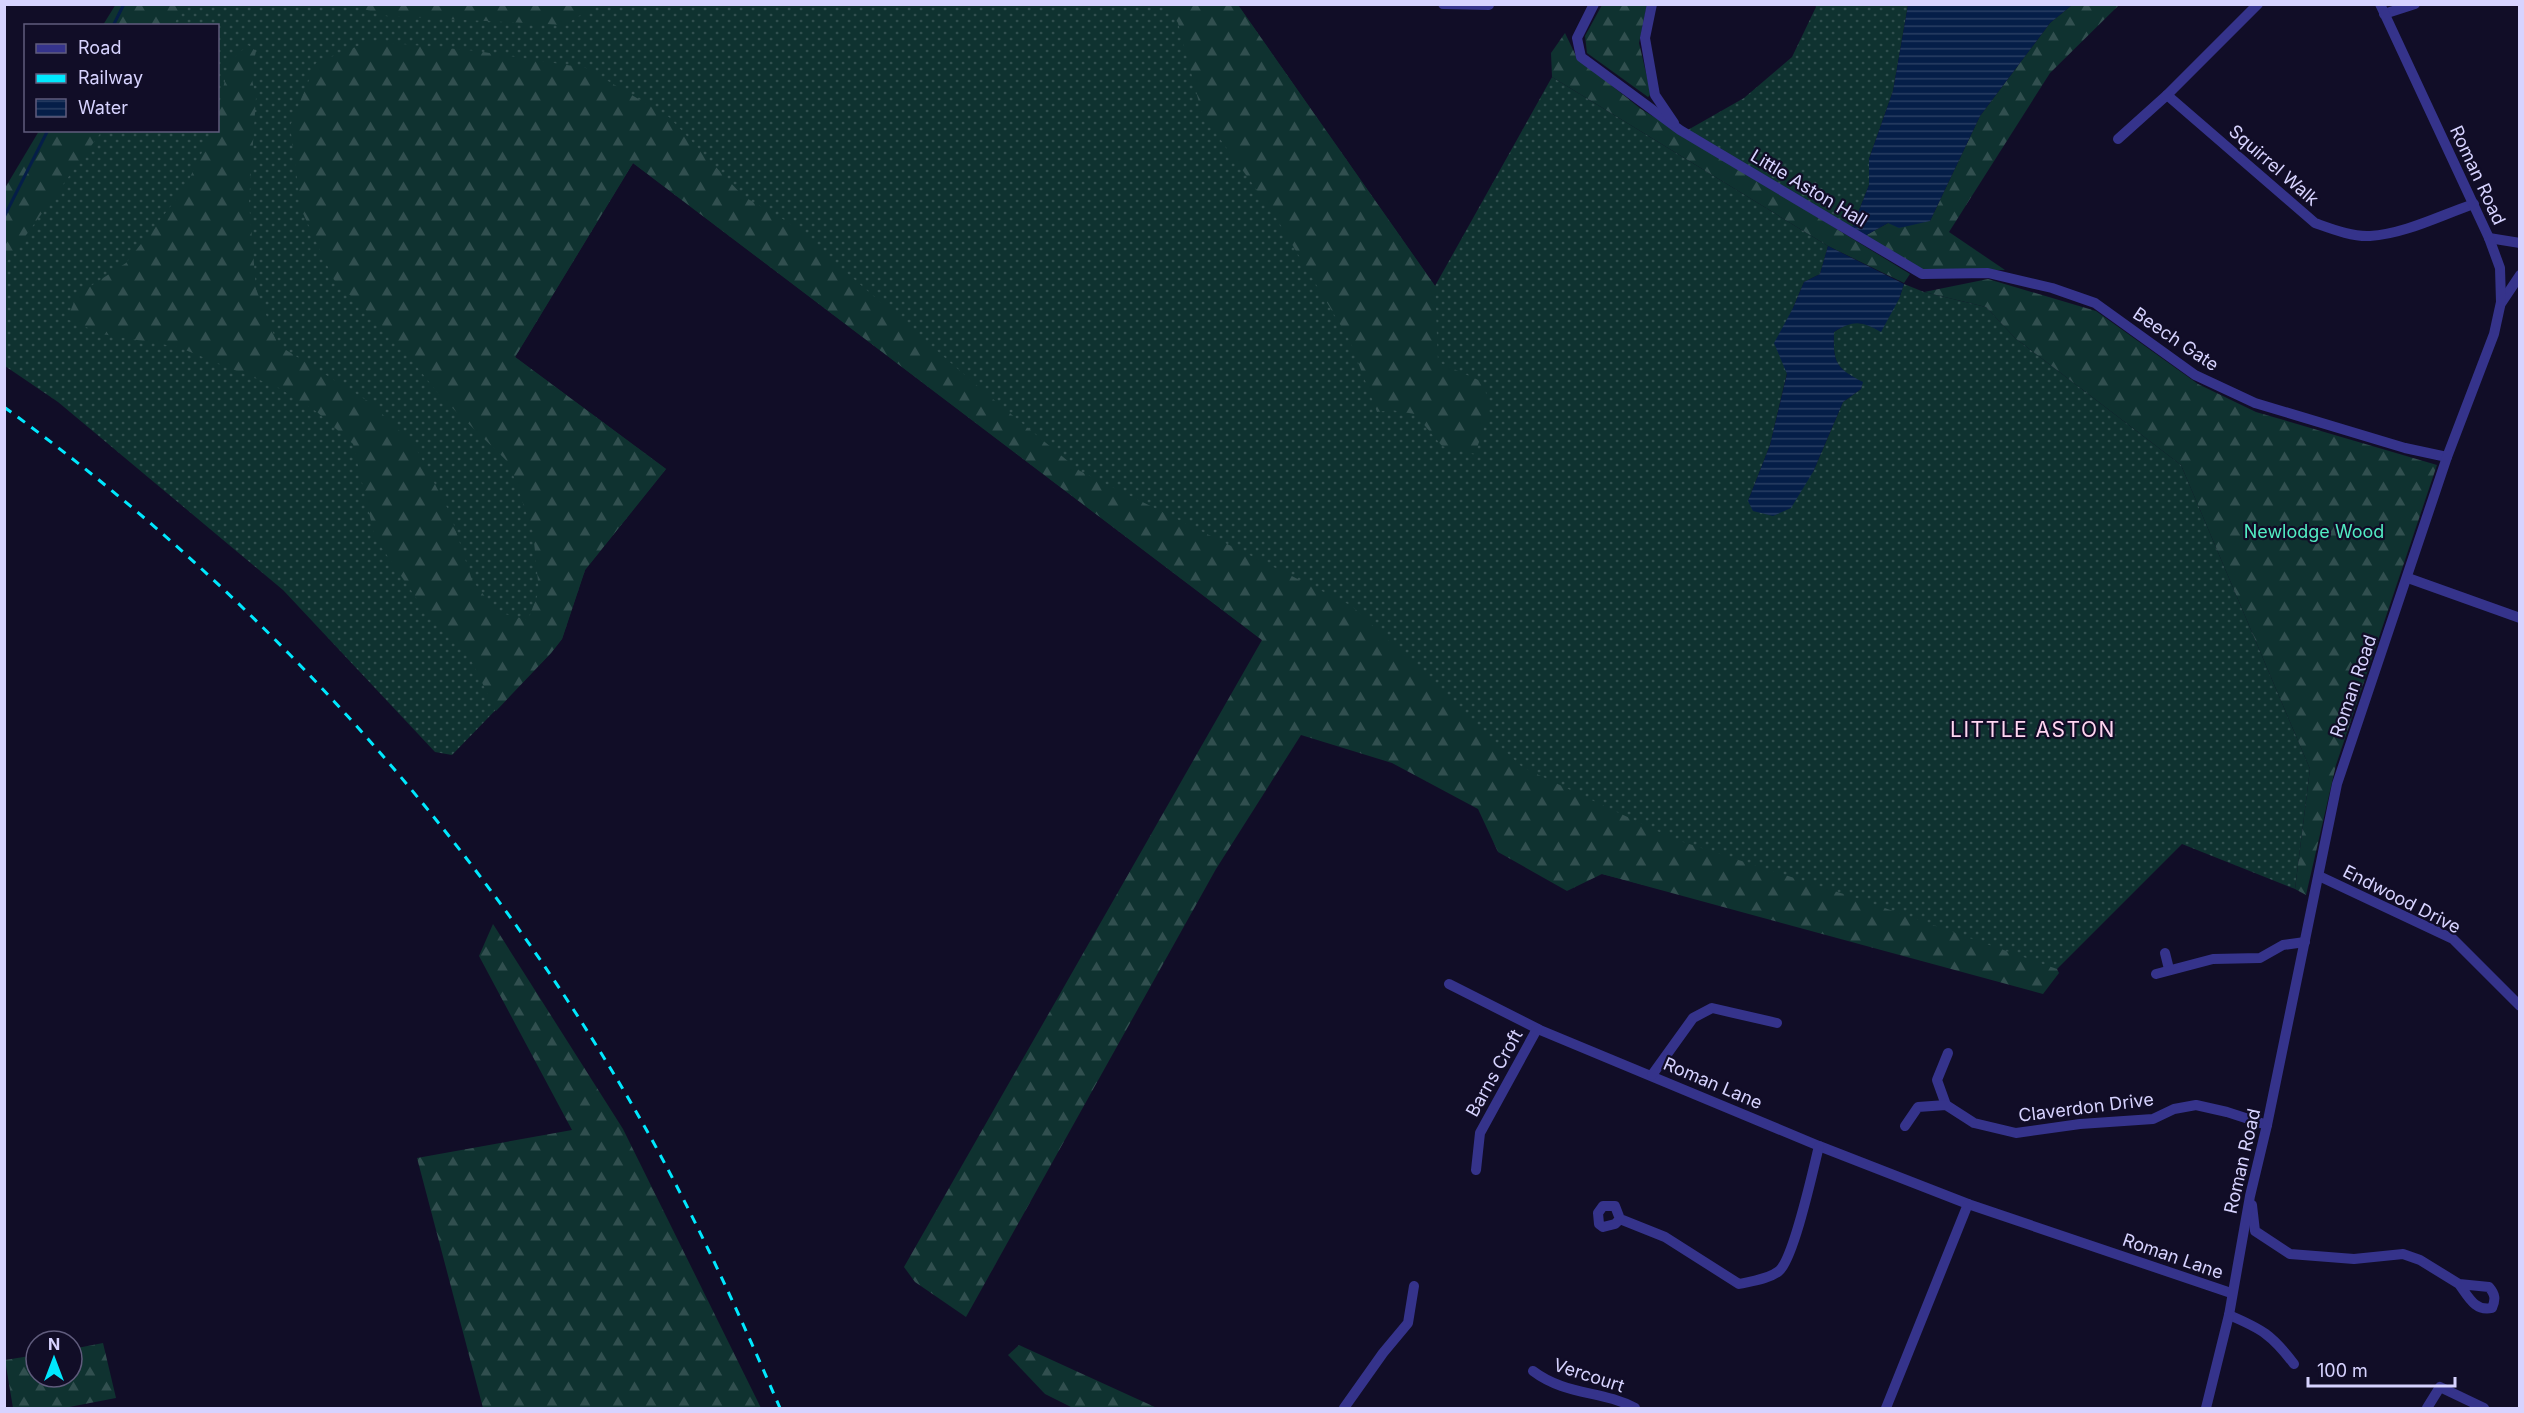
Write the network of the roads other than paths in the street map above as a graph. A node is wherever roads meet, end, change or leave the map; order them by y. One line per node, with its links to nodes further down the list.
1 (1443, 4): 6 (street)
2 (1594, 4): 9 (street, Little Aston Hall)
3 (1652, 4): 9 (street, Little Aston Hall)
4 (2258, 4): 8 (street)
5 (2415, 4): 7 (street)
6 (1489, 5)
7 (2382, 9): 11 (street, Roman Road)
8 (2167, 95): 10 (street); 11 (street, Squirrel Walk)
9 (1680, 130): 14 (street, Little Aston Hall)
10 (2118, 139)
11 (2474, 204): 12 (street, Roman Road)
12 (2489, 238): 13 (street); 16 (street, Roman Road)
13 (2520, 243)
14 (1922, 274): 17 (street, Beech Gate)
15 (2520, 275): 16 (street)
16 (2501, 302): 17 (street, Roman Road)
17 (2447, 457): 18 (street, Roman Road)
18 (2408, 578): 19 (street); 20 (street, Roman Road)
19 (2520, 618)
20 (2319, 876): 21 (street, Roman Road); 26 (street, Endwood Drive)
21 (2305, 942): 23 (street); 32 (street, Roman Road)
22 (2165, 953): 23 (street)
23 (2169, 969): 24 (street)
24 (2156, 974)
25 (1449, 984): 28 (street, Roman Lane)
26 (2520, 1006)
27 (1777, 1023): 30 (street)
28 (1537, 1029): 30 (street, Roman Lane); 35 (street, Barns Croft)
29 (1948, 1053): 31 (street)
30 (1652, 1075): 34 (street, Roman Lane)
31 (1946, 1105): 32 (street, Claverdon Drive); 33 (street)
32 (2267, 1125): 36 (street, Roman Road)
33 (1905, 1126)
34 (1820, 1146): 37 (street, Roman Lane); 38 (street)
35 (1476, 1170)
36 (2250, 1196): 39 (street); 41 (street, Roman Road)
37 (1968, 1204): 41 (street, Roman Lane); 47 (street)
38 (1620, 1219)
39 (2459, 1284)
40 (1414, 1286): 45 (street)
41 (2231, 1293): 42 (street, Roman Road)
42 (2229, 1314): 43 (street); 48 (street, Roman Road)
43 (2294, 1364)
44 (1533, 1371): 46 (street, Vercourt)
45 (1346, 1406)
46 (1635, 1408)
47 (1886, 1408)
48 (2206, 1408)
49 (2427, 1408): 50 (street)
50 (2484, 1408)

